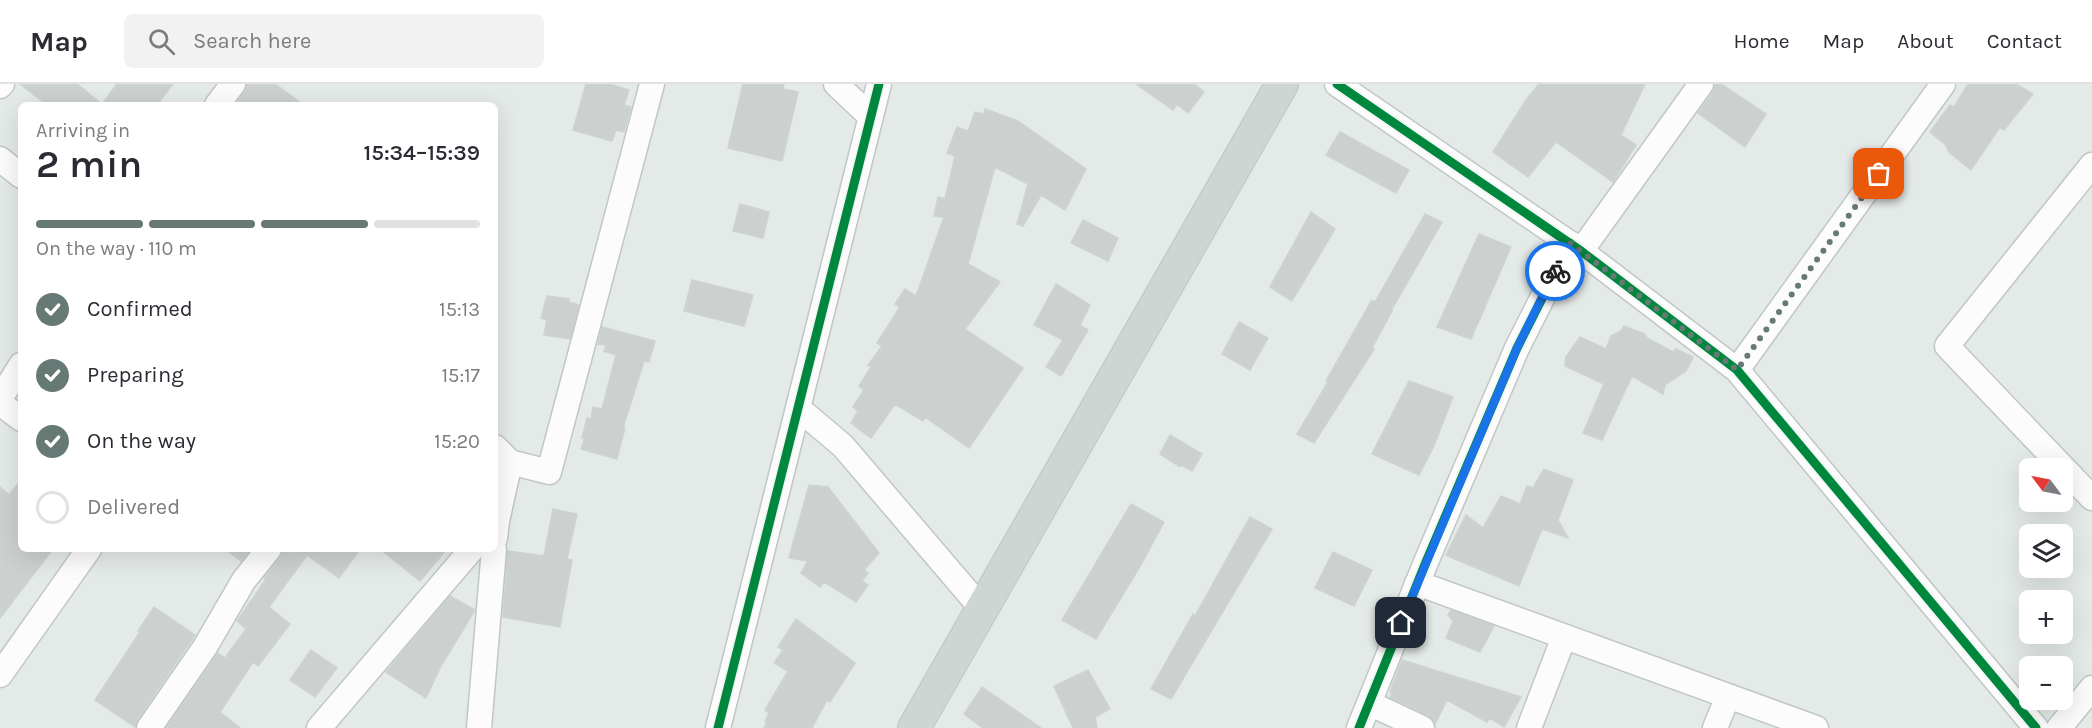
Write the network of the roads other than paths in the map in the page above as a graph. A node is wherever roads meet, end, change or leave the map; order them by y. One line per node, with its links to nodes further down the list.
1 (233, 84): 9 (street)
2 (652, 84): 20 (street)
3 (836, 84): 10 (street)
4 (879, 84): 10 (street)
5 (1282, 84): 28 (main road)
6 (1337, 84): 14 (street)
7 (1701, 84): 14 (street)
8 (1943, 84): 15 (street)
9 (219, 102)
10 (871, 117): 18 (street)
11 (0, 159): 13 (street)
12 (2092, 165): 21 (street)
13 (18, 174)
14 (1576, 247): 15 (street); 27 (street)
15 (1737, 370): 44 (street)
16 (18, 371): 17 (street)
17 (0, 401): 19 (street)
18 (798, 408): 28 (street); 37 (street)
19 (18, 416)
20 (502, 455): 22 (street)
21 (2092, 498)
22 (498, 503)
23 (87, 552): 30 (street)
24 (267, 552): 34 (street)
25 (469, 552): 35 (street)
26 (494, 552): 36 (street)
27 (1417, 583): 29 (street); 33 (street)
28 (982, 609): 38 (main road)
29 (1564, 637): 32 (street); 41 (street)
30 (0, 675)
31 (2092, 688): 45 (street)
32 (1728, 696): 42 (street); 43 (street)
33 (1369, 703): 39 (street); 40 (street)
34 (149, 728)
35 (319, 728)
36 (479, 728)
37 (718, 728)
38 (914, 728)
39 (1359, 728)
40 (1422, 728)
41 (1529, 728)
42 (1715, 728)
43 (1816, 728)
44 (2036, 728)
45 (2059, 728)

